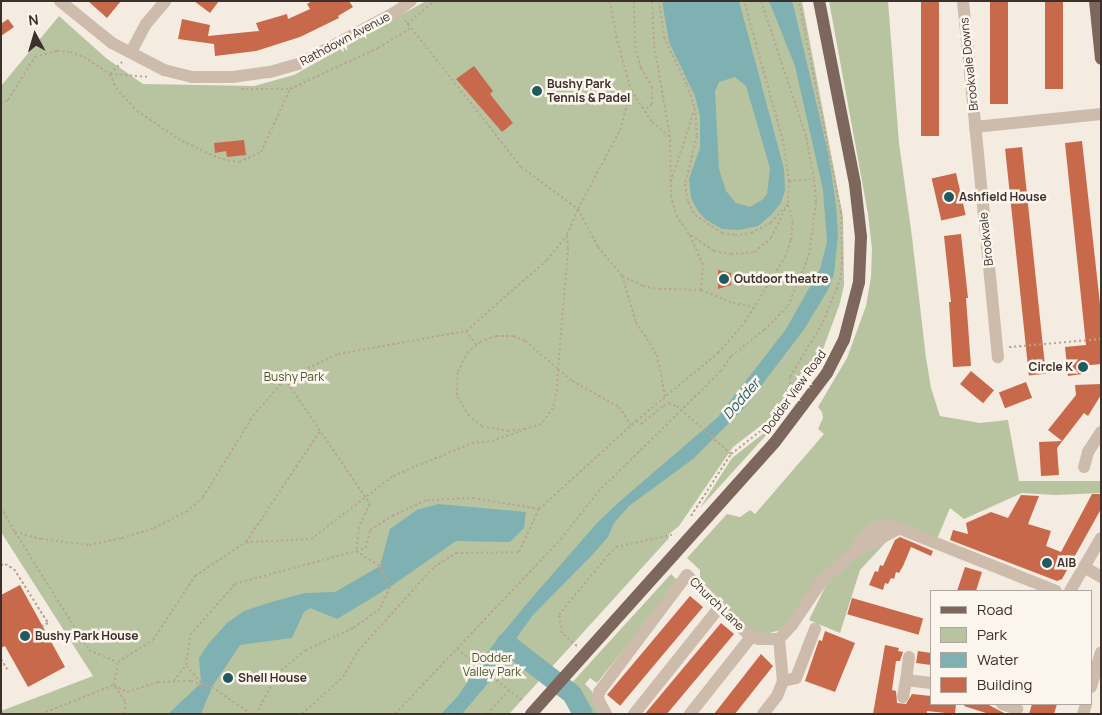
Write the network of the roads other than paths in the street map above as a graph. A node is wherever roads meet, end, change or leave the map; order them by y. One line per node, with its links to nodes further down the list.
1 (60, 1): 7 (street, Rathdown Avenue)
2 (165, 1): 7 (street)
3 (410, 1): 7 (street, Rathdown Avenue)
4 (819, 1): 32 (main road, Dodder View Road)
5 (963, 1): 10 (street, Brookvale Downs)
6 (1095, 1): 8 (main road)
7 (131, 52)
8 (1101, 59)
9 (1101, 114): 10 (street)
10 (975, 126): 11 (street, Brookvale)
11 (998, 357)
12 (1101, 432): 13 (street)
13 (1084, 467)
14 (1101, 538): 15 (street)
15 (1084, 567): 16 (street); 18 (street)
16 (1101, 578)
17 (1053, 590): 22 (street)
18 (1071, 590)
19 (719, 608): 21 (street, Church Lane); 33 (street, Church Lane); 34 (street)
20 (815, 629): 26 (street)
21 (751, 637): 22 (street, Church Lane); 35 (street)
22 (779, 639): 26 (street)
23 (1101, 652): 28 (street)
24 (909, 657): 25 (street)
25 (906, 680): 27 (street); 29 (street)
26 (783, 681): 36 (street)
27 (930, 683)
28 (1092, 684)
29 (903, 696)
30 (1005, 705): 31 (street)
31 (1017, 709)
32 (531, 714)
33 (606, 714)
34 (634, 714)
35 (690, 714)
36 (764, 714)

